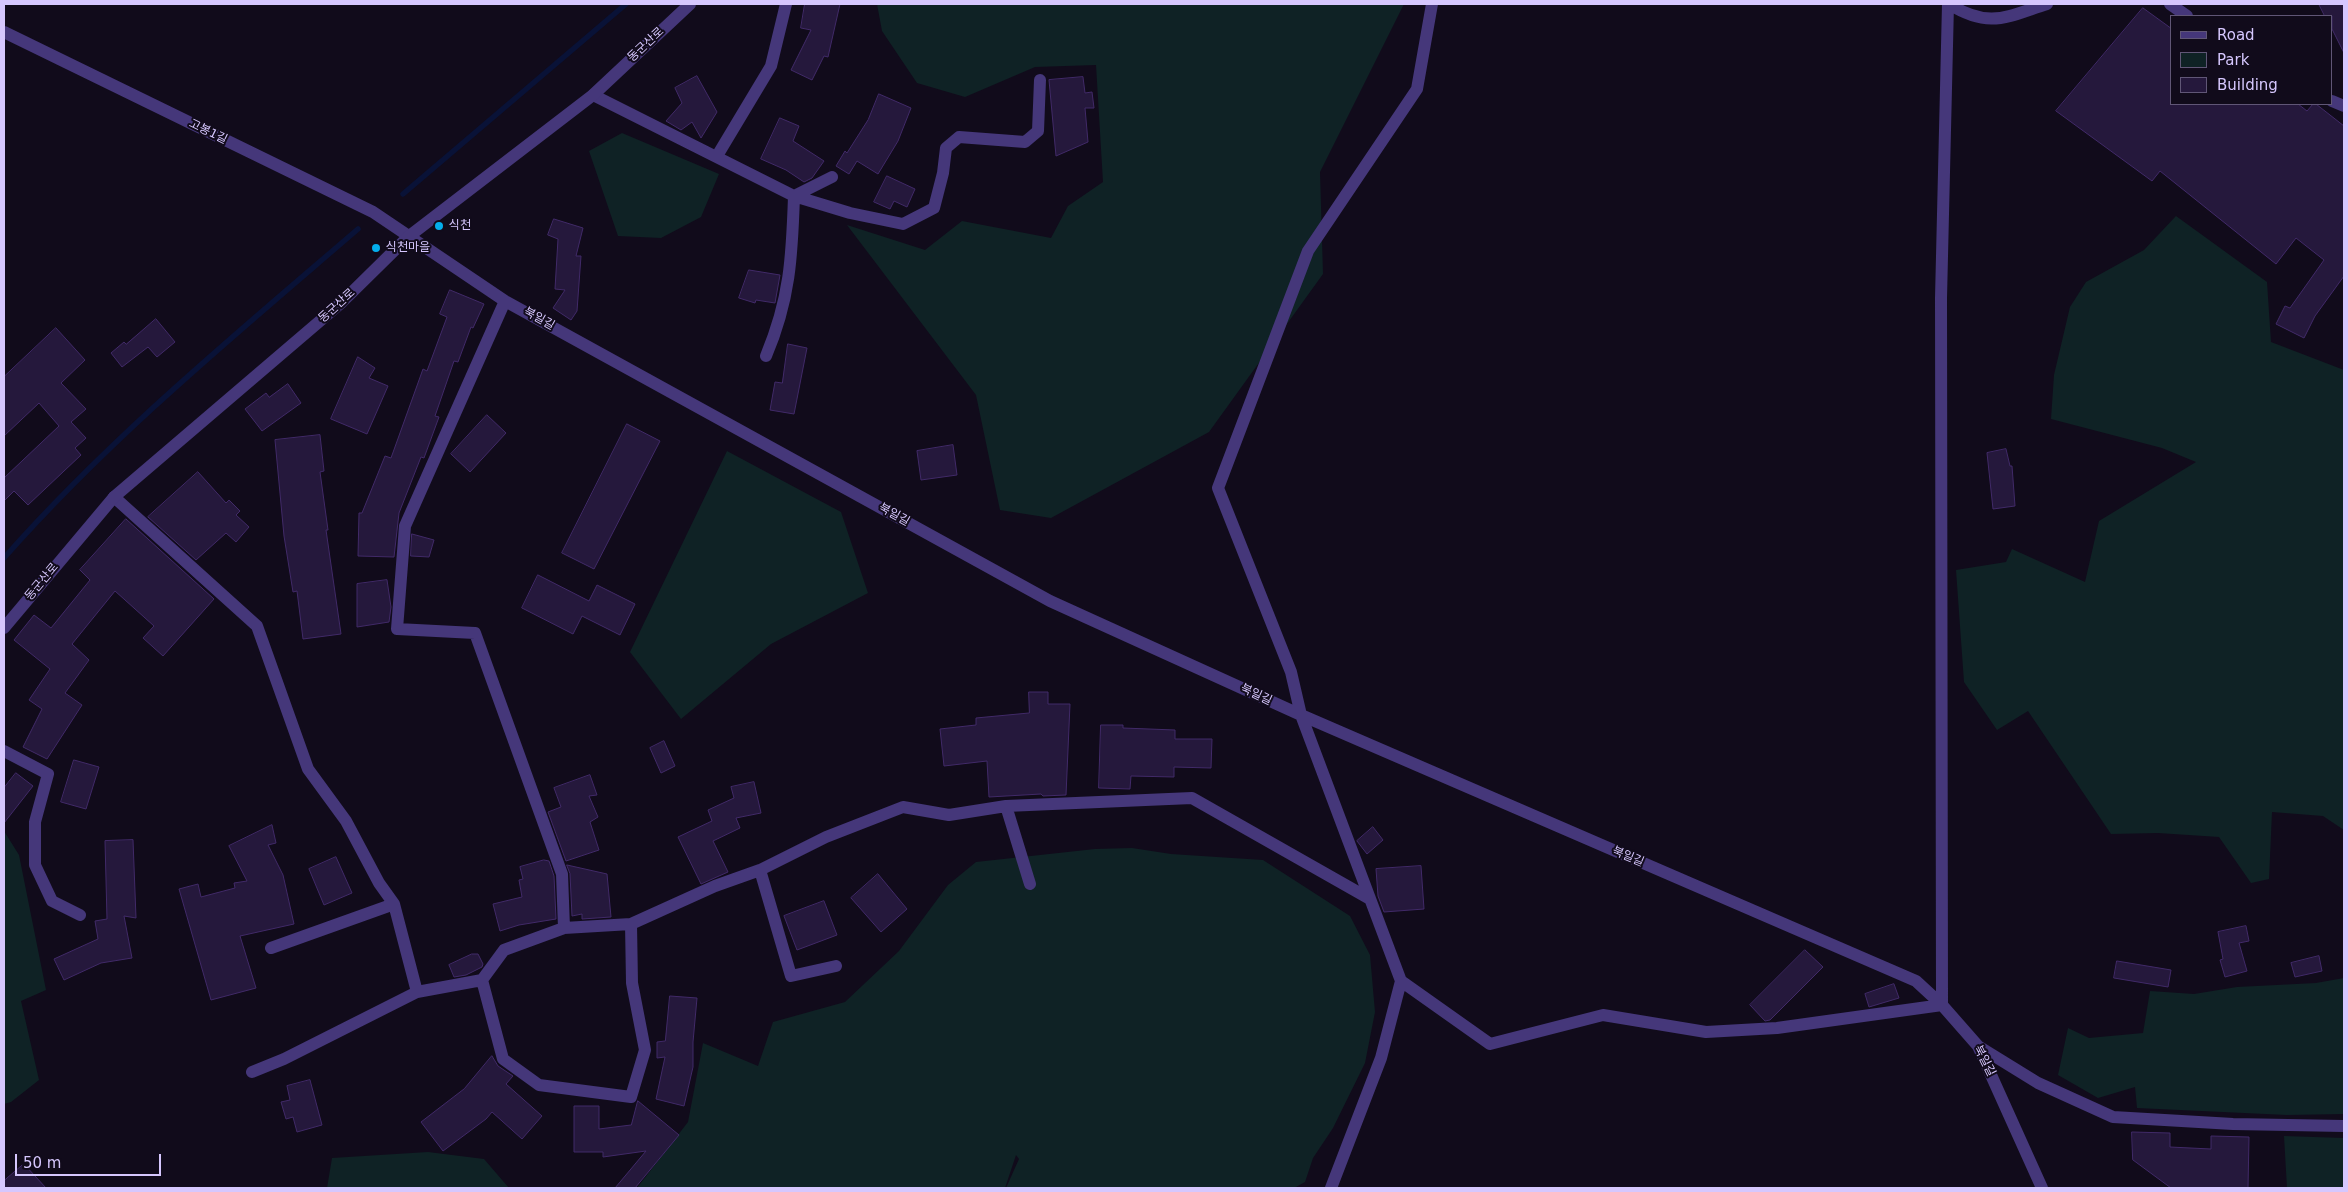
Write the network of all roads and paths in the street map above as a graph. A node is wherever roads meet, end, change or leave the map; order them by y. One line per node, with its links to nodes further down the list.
1 (690, 4): 10 (street, 동군산로)
2 (786, 4): 11 (street)
3 (1432, 4): 19 (street)
4 (1949, 4): 5 (street); 34 (street)
5 (2047, 4)
6 (2170, 4): 7 (street)
7 (2186, 15)
8 (4, 32): 14 (street, 고봉1길)
9 (1040, 80): 13 (street)
10 (593, 94): 11 (street); 14 (street, 동군산로)
11 (716, 156): 13 (street)
12 (832, 177): 13 (street)
13 (794, 196): 16 (street)
14 (408, 237): 15 (street, 북일길); 17 (street, 동군산로)
15 (505, 300): 19 (street, 북일길); 28 (street)
16 (766, 356)
17 (114, 497): 18 (street, 동군산로); 25 (street)
18 (4, 628)
19 (1301, 715): 24 (street); 34 (street, 북일길)
20 (4, 750): 26 (street)
21 (1006, 806): 22 (street); 23 (street); 24 (street)
22 (760, 870): 27 (street); 30 (street)
23 (1030, 884)
24 (1370, 899): 32 (street)
25 (394, 904): 29 (street); 33 (street)
26 (80, 915)
27 (631, 924): 28 (street); 31 (street)
28 (564, 928): 31 (street)
29 (271, 948)
30 (836, 966)
31 (482, 980): 33 (street)
32 (1401, 981): 34 (street); 38 (street)
33 (417, 992): 36 (street)
34 (1942, 1005): 35 (street, 북일길)
35 (1978, 1046): 37 (street); 39 (street, 북일길)
36 (252, 1072)
37 (2344, 1126)
38 (1331, 1188)
39 (2042, 1188)

